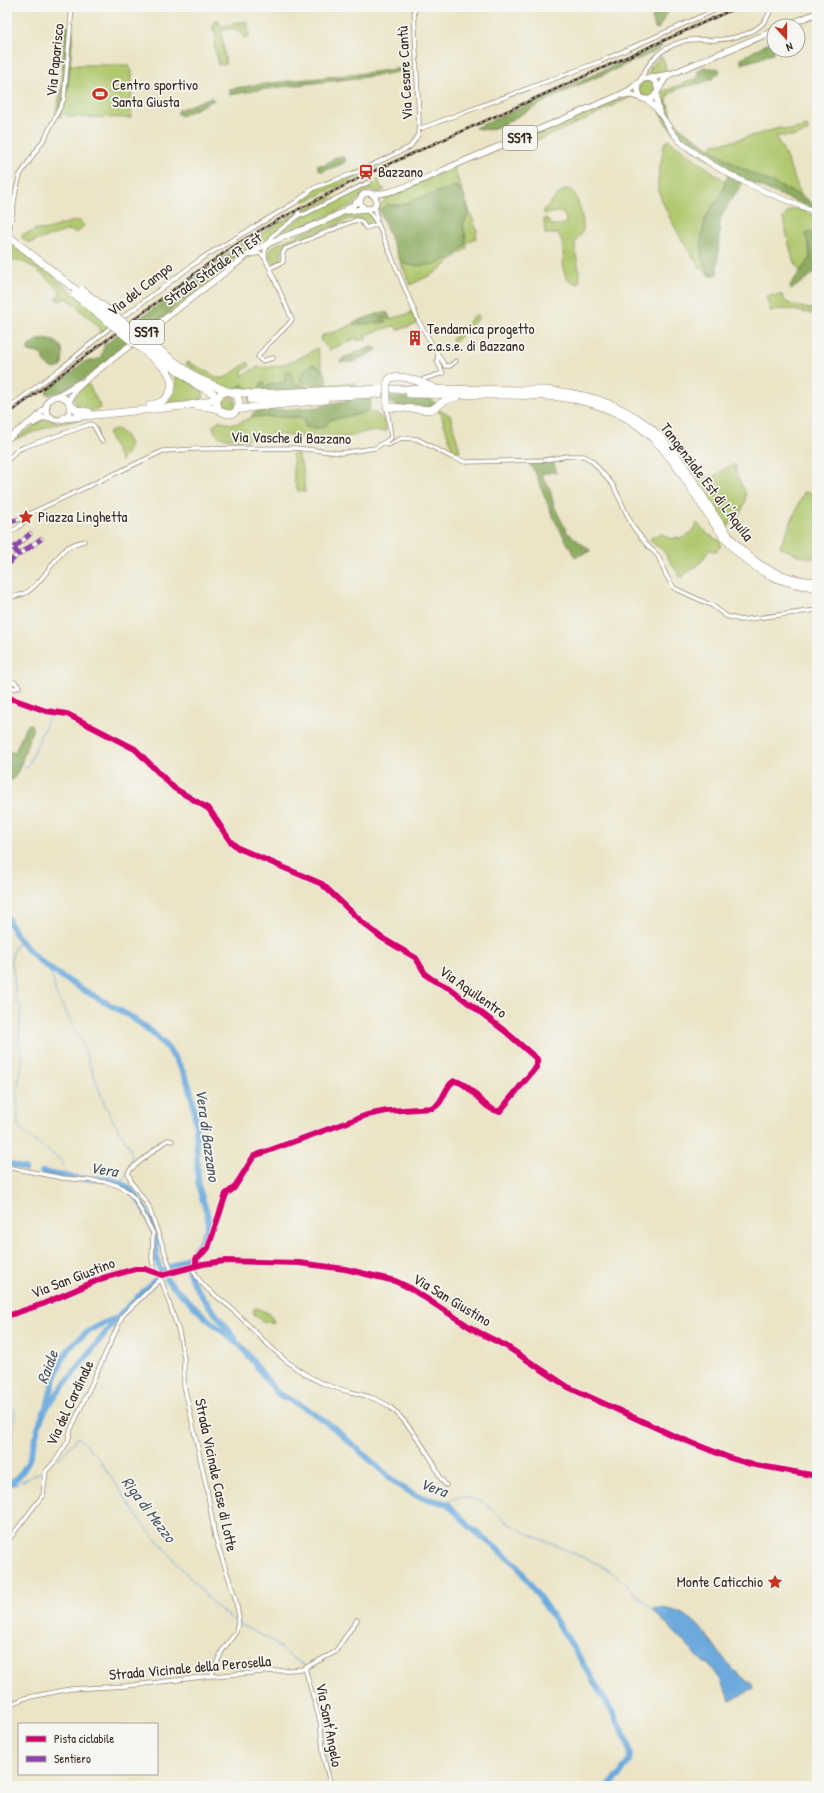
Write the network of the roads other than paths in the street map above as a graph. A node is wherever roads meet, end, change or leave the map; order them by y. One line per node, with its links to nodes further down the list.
1 (72, 7): 30 (street, Via Paparisco)
2 (414, 7): 16 (street, Via Cesare Cantù)
3 (722, 7): 16 (street)
4 (771, 7): 8 (street)
5 (817, 13): 6 (main road)
6 (805, 18)
7 (766, 34): 9 (main road, SS17)
8 (645, 69): 10 (street); 11 (street)
9 (671, 74): 10 (main road, SS17); 12 (main road, SS17)
10 (648, 78): 11 (main road, SS17); 12 (main road)
11 (639, 82): 13 (main road, SS17); 14 (main road)
12 (658, 92): 14 (main road, SS17); 15 (street)
13 (618, 96): 14 (main road, SS17); 18 (main road, SS17)
14 (643, 98): 15 (street)
15 (662, 118): 25 (street)
16 (419, 129): 21 (street, Via Cesare Cantù)
17 (368, 182): 26 (street)
18 (396, 190): 19 (main road, SS17); 22 (main road, SS17)
19 (371, 194): 20 (main road, SS17); 22 (main road)
20 (361, 198): 23 (main road); 24 (main road, Strada Statale 17 Est / SS17)
21 (296, 202): 26 (street); 54 (street, Via del Campo)
22 (376, 204): 23 (main road, SS17); 27 (street)
23 (366, 209): 24 (main road, Strada Statale 17 Est / SS17); 27 (street)
24 (341, 212): 29 (main road, Strada Statale 17 Est / SS17)
25 (817, 213)
26 (298, 214): 29 (street)
27 (378, 224): 33 (street); 34 (street)
28 (7, 235): 37 (highway, bridge)
29 (270, 242): 31 (street); 32 (main road, Strada Statale 17 Est / SS17)
30 (7, 246)
31 (265, 258): 32 (street); 33 (street)
32 (241, 260): 38 (main road, Strada Statale 17 Est / SS17)
33 (270, 268): 35 (street)
34 (438, 355): 36 (street); 39 (street)
35 (273, 358)
36 (456, 361)
37 (169, 364): 43 (highway); 45 (highway); 57 (highway)
38 (89, 376): 48 (main road, Strada Statale 17 Est / SS17); 50 (main road, Strada Statale 17 Est)
39 (424, 378)
40 (410, 379): 41 (highway); 42 (highway); 46 (highway)
41 (407, 389): 42 (highway, Tangenziale Est di L'Aquila); 46 (highway, Tangenziale Est di L'Aquila)
42 (443, 390): 75 (highway, Tangenziale Est di L'Aquila)
43 (230, 392): 45 (highway); 46 (highway); 56 (highway)
44 (414, 394): 46 (highway, Tangenziale Est di L'Aquila); 47 (highway, Tangenziale Est di L'Aquila); 53 (highway)
45 (216, 395): 52 (highway); 55 (highway)
46 (386, 395): 49 (highway); 53 (highway); 56 (highway); 63 (street)
47 (469, 395): 53 (highway); 76 (highway, Tangenziale Est di L'Aquila)
48 (56, 396): 50 (main road); 51 (main road, SS17)
49 (251, 400)
50 (69, 403): 57 (highway); 60 (main road)
51 (46, 406): 59 (main road); 61 (main road, SS17)
52 (184, 406): 55 (highway); 58 (highway)
53 (436, 406)
54 (7, 409)
55 (219, 410): 56 (highway)
56 (237, 410)
57 (91, 412): 58 (highway)
58 (107, 412): 60 (highway)
59 (51, 417): 60 (main road); 61 (main road)
60 (64, 418)
61 (7, 440)
62 (102, 441): 64 (street)
63 (385, 443): 65 (street, Via Vasche di Bazzano); 78 (street, Via Vasche di Bazzano)
64 (7, 461)
65 (26, 517): 66 (street); 67 (street)
66 (7, 520)
67 (7, 534)
68 (30, 534): 71 (street)
69 (41, 539): 73 (street)
70 (84, 541): 77 (street)
71 (18, 545): 72 (street); 73 (street)
72 (7, 548)
73 (18, 554): 74 (street)
74 (7, 565)
75 (817, 582)
76 (817, 587)
77 (7, 596)
78 (817, 610)
79 (7, 680): 80 (street)
80 (7, 688)
81 (7, 697): 84 (street, Via Aquilentro)
82 (172, 1141): 85 (street)
83 (7, 1167): 86 (street)
84 (191, 1267): 85 (street, Via San Giustino); 90 (street, Via San Giustino); 91 (street)
85 (171, 1269): 87 (street, Via San Giustino)
86 (157, 1273): 87 (street, Via San Giustino); 89 (street, Via San Giustino)
87 (164, 1275): 88 (street)
88 (161, 1279): 92 (street, Via del Cardinale); 95 (street, Strada Vicinale Case di Lotte)
89 (7, 1316)
90 (817, 1476)
91 (446, 1486)
92 (7, 1542)
93 (356, 1620): 94 (street, Strada Vicinale della Perosella)
94 (305, 1668): 95 (street, Strada Vicinale della Perosella); 97 (street, Via Sant'Angelo)
95 (211, 1676): 96 (street, Strada Vicinale della Perosella)
96 (7, 1706)
97 (331, 1786)

